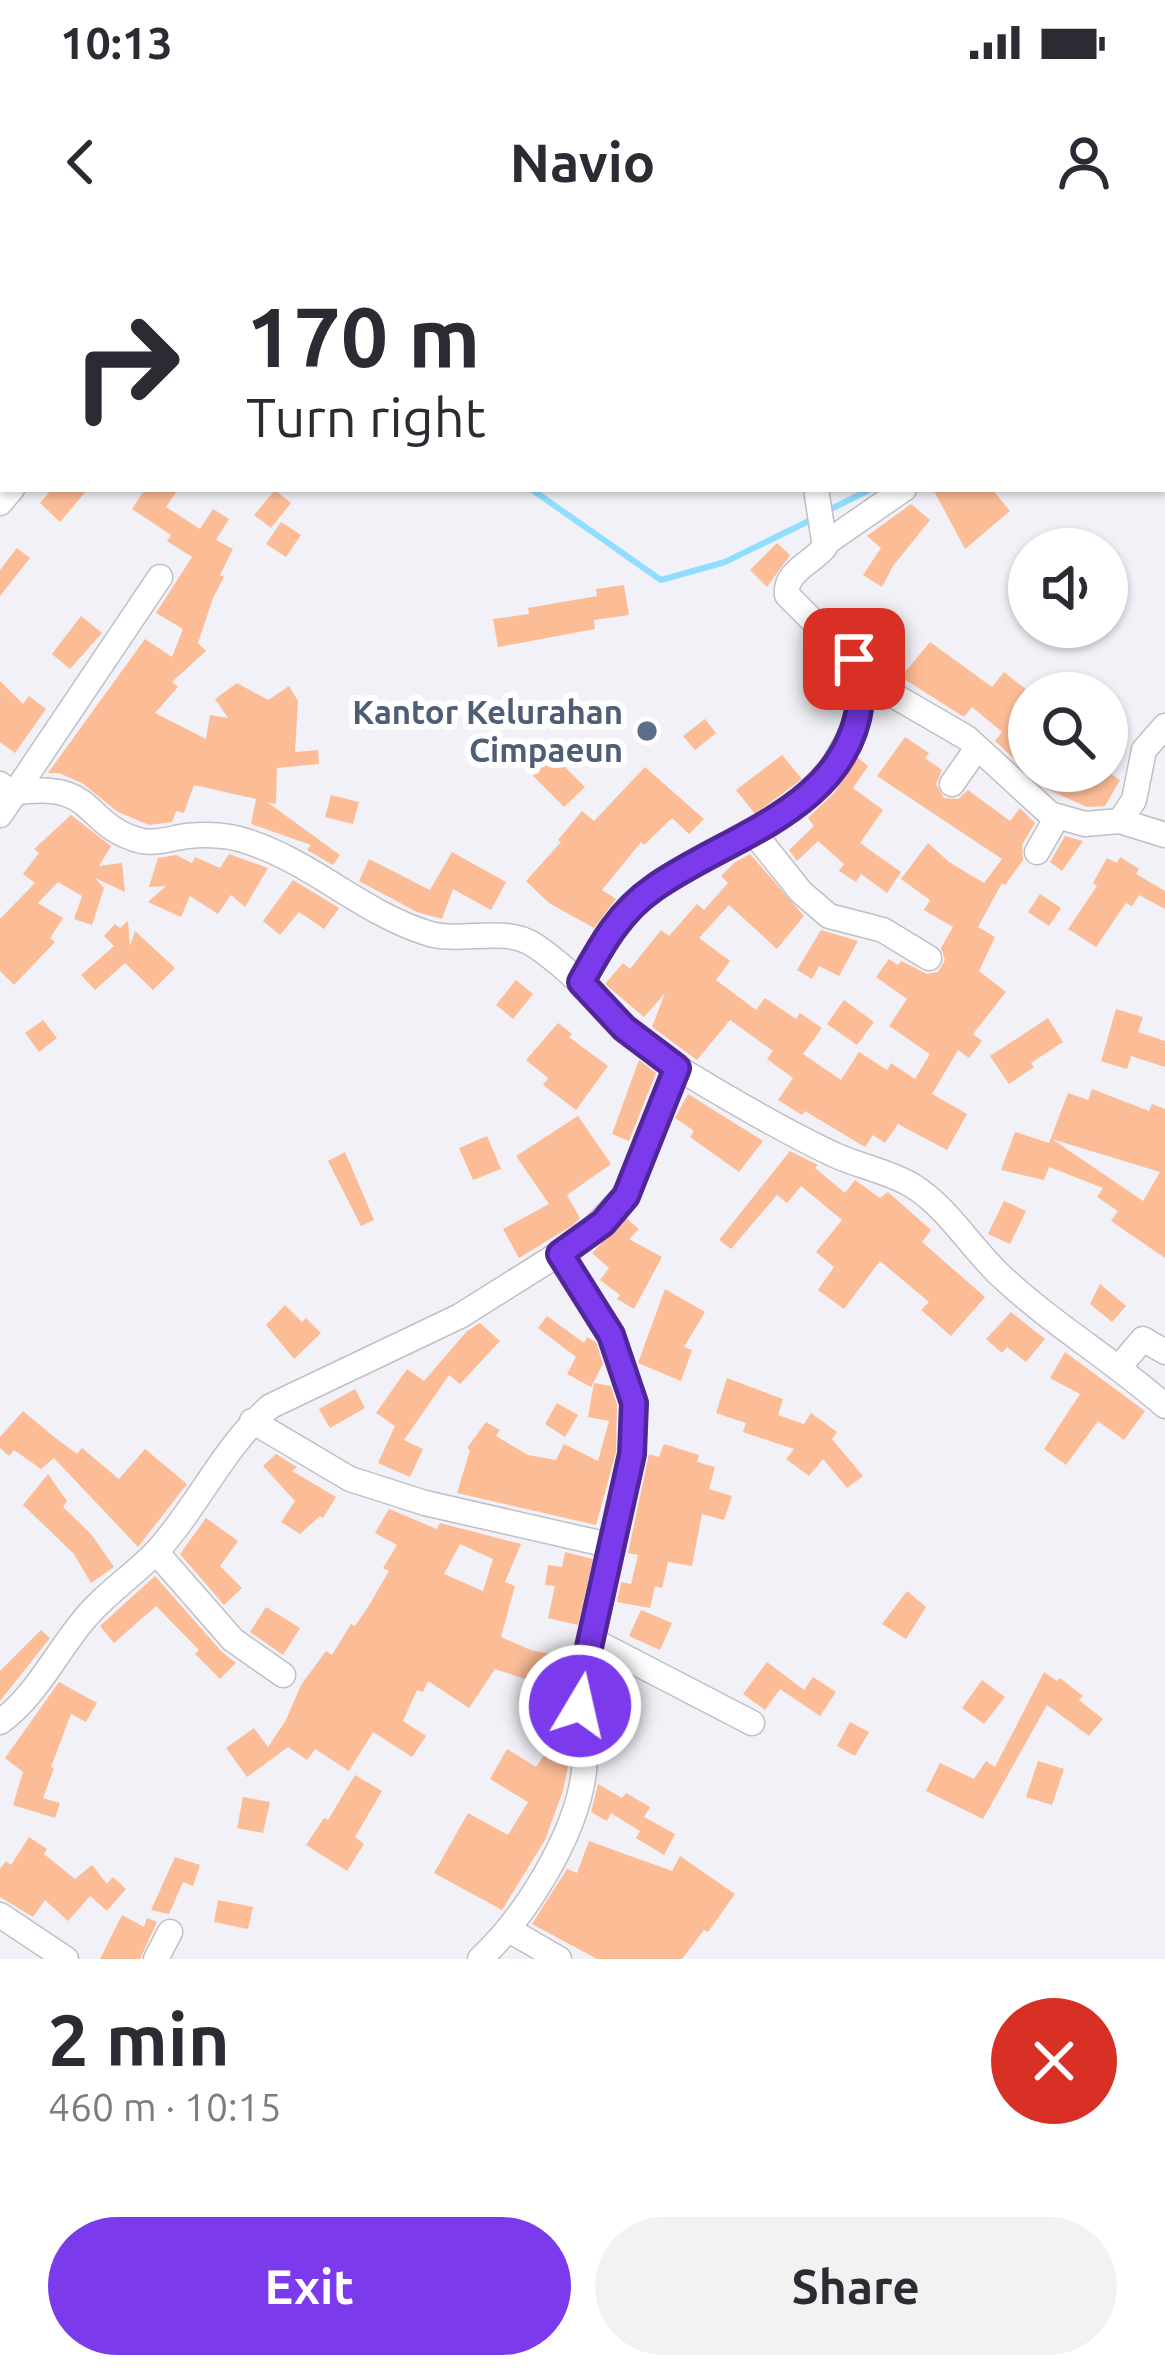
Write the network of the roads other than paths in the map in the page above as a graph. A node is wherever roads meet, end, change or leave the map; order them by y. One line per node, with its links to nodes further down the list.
1 (895, 492): 2 (street)
2 (822, 517): 4 (street)
3 (160, 577): 8 (street)
4 (862, 677): 6 (street); 11 (street)
5 (1165, 726): 10 (street)
6 (977, 748): 7 (street); 9 (street)
7 (952, 784)
8 (4, 797): 15 (street)
9 (1057, 817): 10 (street); 13 (street)
10 (1120, 821): 12 (street)
11 (753, 832): 14 (street); 15 (street)
12 (1165, 835)
13 (1036, 852)
14 (929, 958)
15 (581, 982): 16 (street)
16 (677, 1068): 17 (street); 19 (street)
17 (560, 1254): 21 (street); 22 (street)
18 (1165, 1352): 19 (street)
19 (1120, 1366): 20 (street)
20 (1165, 1406)
21 (252, 1421): 22 (street); 23 (street)
22 (613, 1546): 24 (street)
23 (156, 1552): 25 (street); 26 (street)
24 (592, 1640): 27 (street); 29 (street)
25 (283, 1675)
26 (0, 1722)
27 (752, 1723)
28 (0, 1915): 31 (street)
29 (509, 1930): 33 (street); 34 (street)
30 (170, 1932): 32 (street)
31 (66, 1959)
32 (156, 1959)
33 (480, 1959)
34 (559, 1959)

